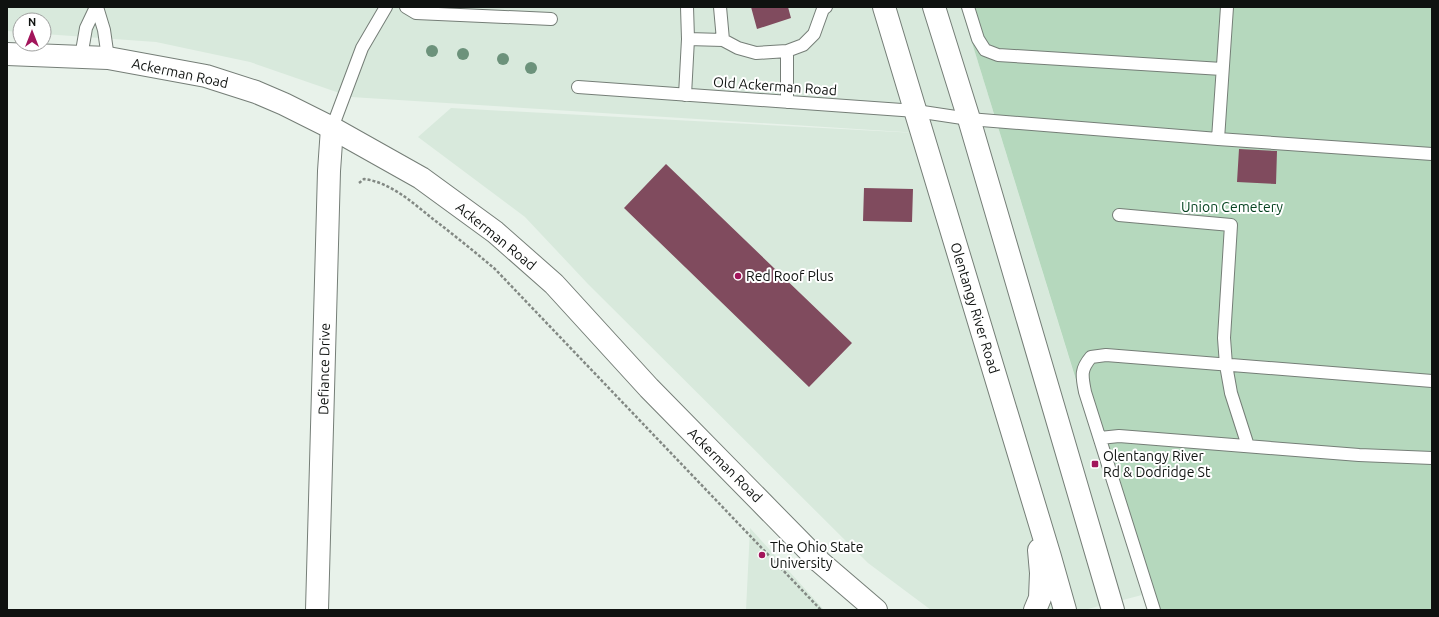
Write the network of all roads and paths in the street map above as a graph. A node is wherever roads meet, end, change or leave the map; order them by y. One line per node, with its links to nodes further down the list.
1 (96, 7): 16 (lane); 17 (lane)
2 (386, 7): 24 (lane)
3 (406, 7): 11 (lane)
4 (687, 7): 12 (lane)
5 (720, 7): 13 (lane)
6 (826, 7): 14 (lane)
7 (884, 7): 22 (main road, Olentangy River Road)
8 (934, 7): 23 (main road)
9 (968, 7): 18 (lane)
10 (1227, 7): 18 (lane)
11 (551, 19)
12 (688, 38): 13 (lane); 20 (lane)
13 (723, 40): 14 (lane)
14 (787, 51): 21 (lane)
15 (7, 54): 16 (main road, Ackerman Road)
16 (81, 57): 17 (main road, Ackerman Road)
17 (108, 58): 24 (main road, Ackerman Road)
18 (1222, 69): 25 (lane)
19 (578, 88): 20 (lane, Old Ackerman Road)
20 (685, 95): 21 (lane, Old Ackerman Road)
21 (787, 102): 22 (lane, Old Ackerman Road)
22 (916, 111): 23 (lane, Old Ackerman Road); 34 (main road, Olentangy River Road)
23 (969, 119): 25 (lane, Old Ackerman Road); 40 (main road)
24 (332, 128): 35 (main road, Ackerman Road); 36 (main road, Defiance Drive)
25 (1218, 139): 26 (lane, Old Ackerman Road)
26 (1432, 154)
27 (359, 183): 37 (path)
28 (1119, 215): 29 (lane)
29 (1226, 365): 30 (lane); 31 (lane); 32 (lane)
30 (1432, 381)
31 (1100, 438): 32 (lane); 41 (lane)
32 (1248, 446): 33 (lane)
33 (1432, 458)
34 (1035, 509): 38 (main road); 39 (main road, Olentangy River Road)
35 (876, 609)
36 (317, 610)
37 (821, 610)
38 (1035, 610)
39 (1065, 610)
40 (1113, 610)
41 (1154, 610)

